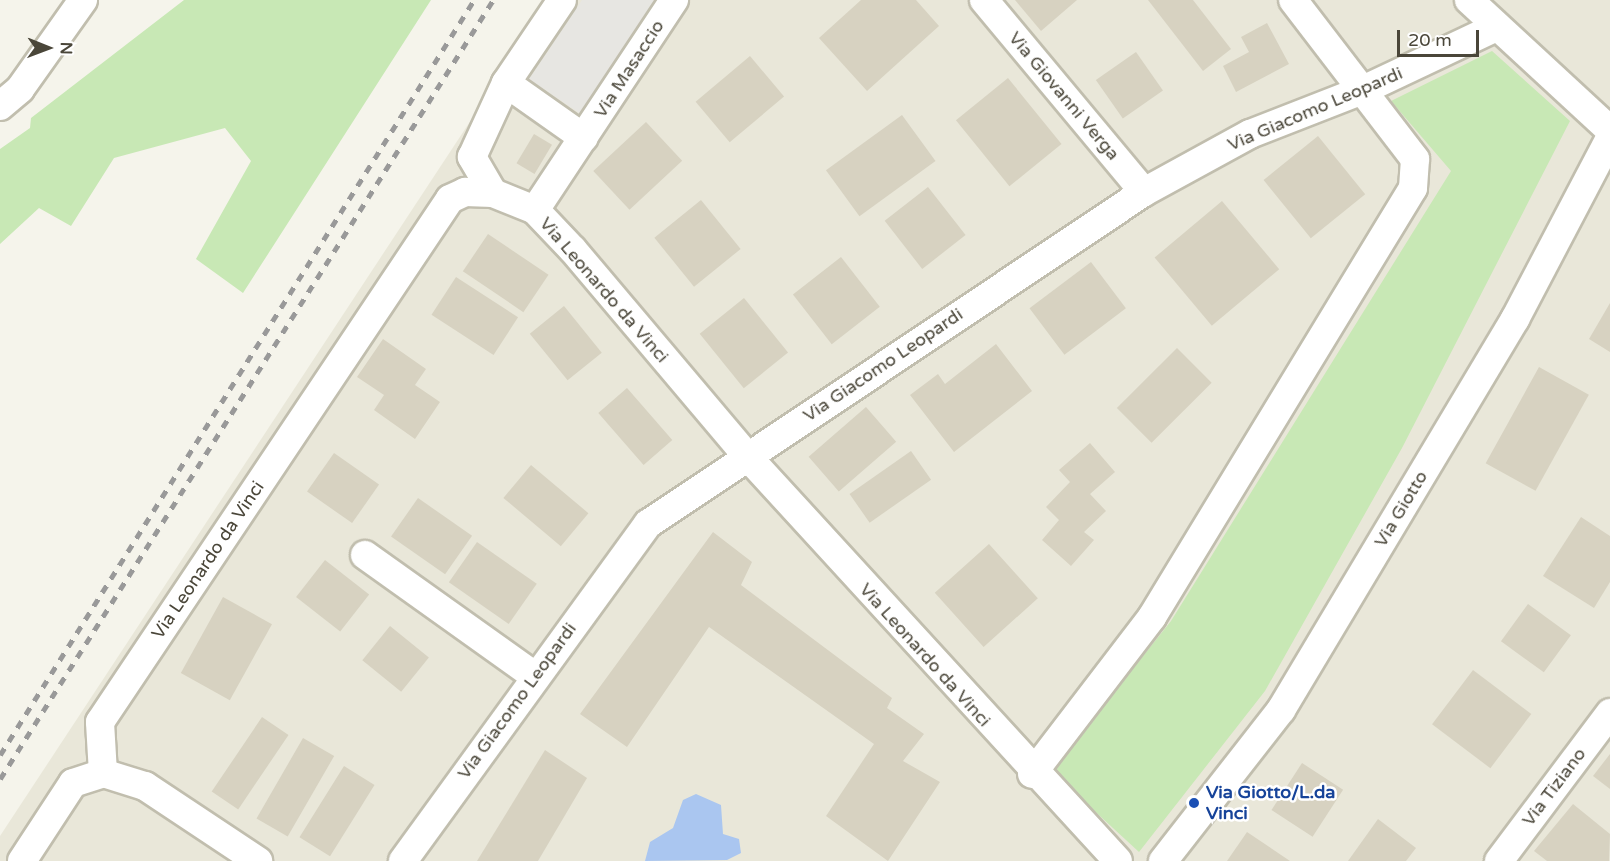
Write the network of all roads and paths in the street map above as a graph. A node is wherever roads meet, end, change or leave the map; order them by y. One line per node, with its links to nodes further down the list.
1 (83, 0): 10 (street)
2 (562, 0): 8 (street)
3 (674, 0): 12 (street, Via Masaccio)
4 (984, 0): 14 (street, Via Giovanni Verga)
5 (1293, 0): 9 (street)
6 (1469, 0): 7 (street)
7 (1494, 28): 9 (street, Via Giacomo Leopardi); 11 (street)
8 (506, 83): 12 (street, Via Masaccio); 15 (street)
9 (1363, 90): 14 (street, Via Giacomo Leopardi); 22 (street)
10 (0, 106)
11 (1610, 130)
12 (584, 138): 16 (street, Via Masaccio)
13 (1610, 138): 29 (street, Via Giotto)
14 (1144, 192): 17 (street, Via Giacomo Leopardi)
15 (493, 193): 16 (street, Via Leonardo da Vinci); 21 (street, Via Leonardo da Vinci)
16 (536, 210): 17 (street, Via Leonardo da Vinci)
17 (747, 456): 19 (street, Via Giacomo Leopardi); 22 (street, Via Leonardo da Vinci)
18 (365, 555): 19 (street)
19 (533, 675): 27 (street, Via Giacomo Leopardi)
20 (1610, 713): 30 (street, Via Tiziano)
21 (103, 773): 25 (street); 26 (street)
22 (1032, 774): 28 (street, Via Leonardo da Vinci)
23 (0, 857): 24 (street)
24 (7, 861)
25 (22, 861)
26 (258, 861)
27 (403, 861)
28 (1118, 861)
29 (1162, 861)
30 (1499, 861)

